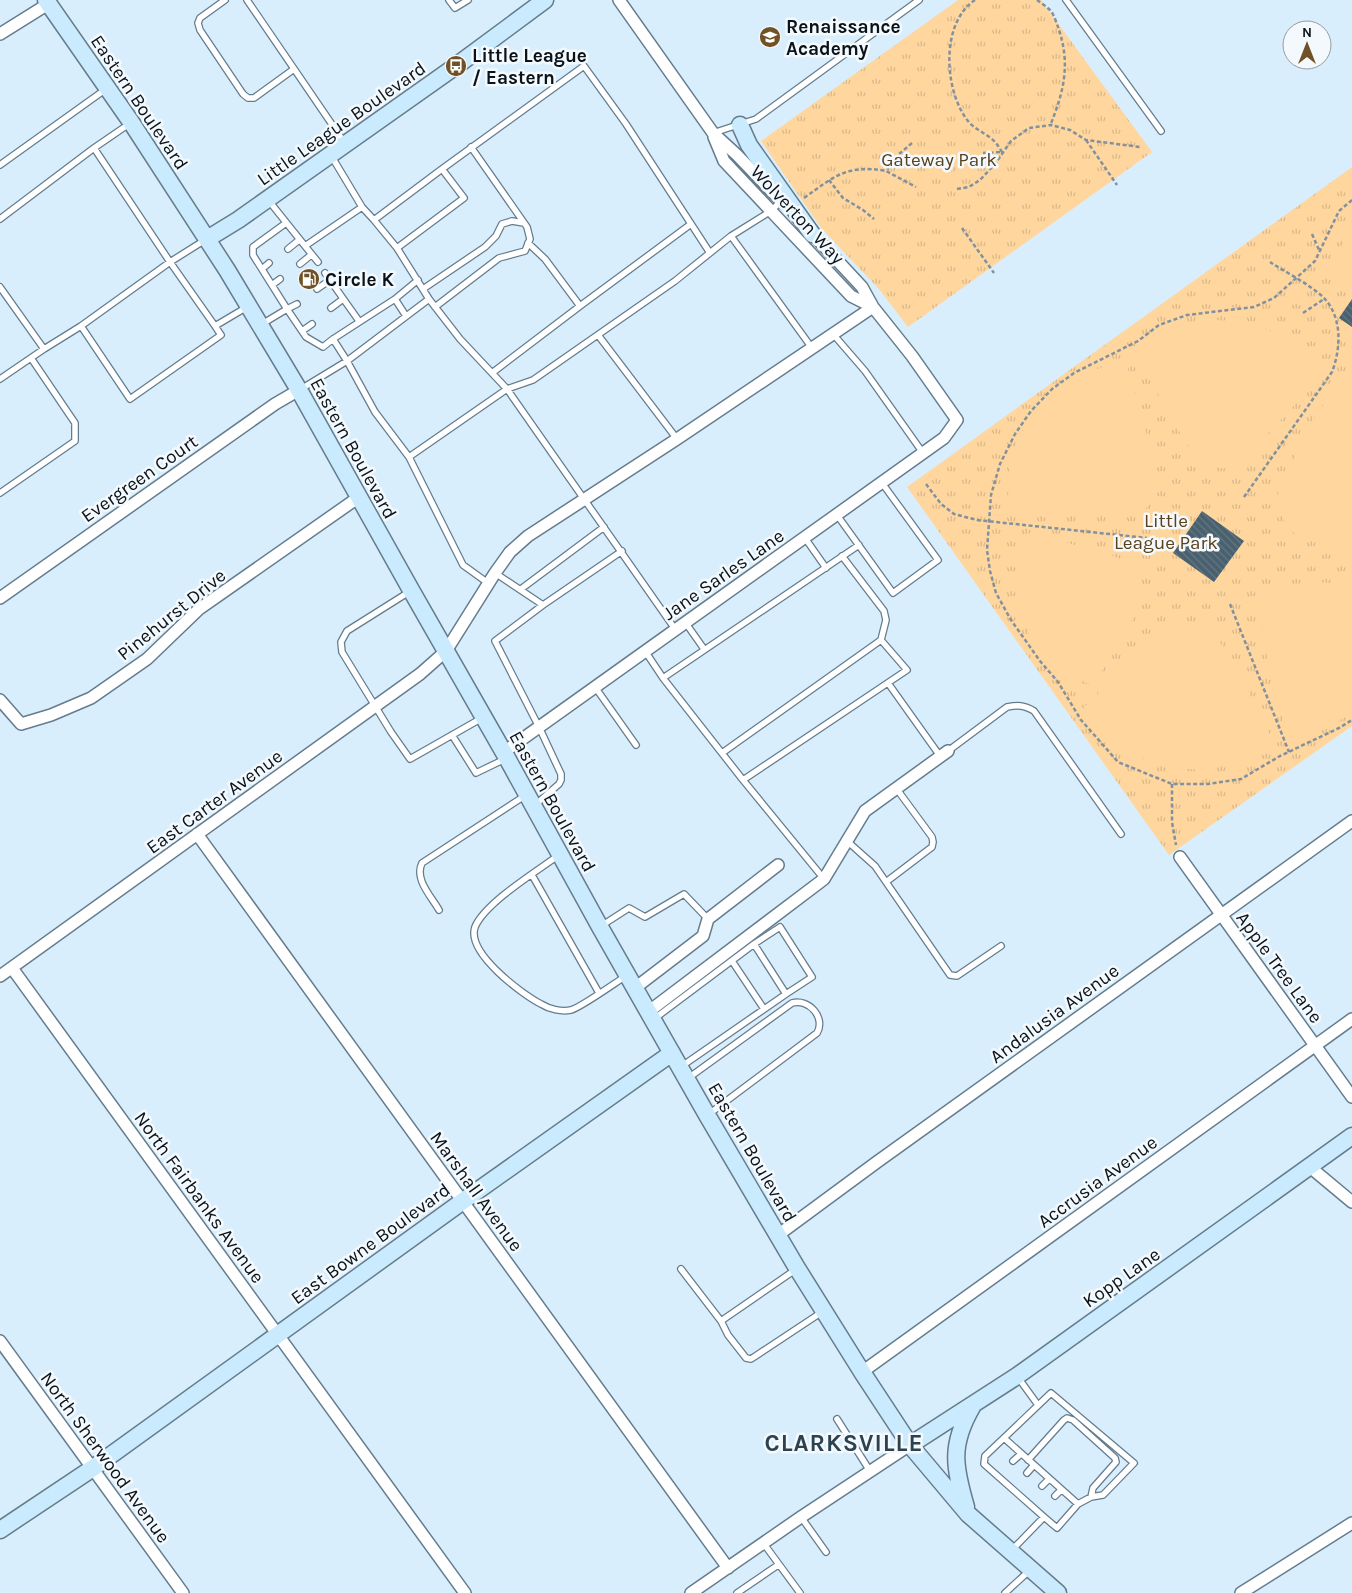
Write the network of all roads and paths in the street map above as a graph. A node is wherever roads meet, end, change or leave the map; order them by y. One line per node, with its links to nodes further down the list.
1 (225, 0): 13 (lane)
2 (247, 0): 13 (lane)
3 (449, 0): 4 (lane)
4 (468, 0)
5 (545, 0): 22 (main road, Little League Boulevard)
6 (619, 0): 19 (street, Wolverton Way)
7 (919, 0): 16 (lane)
8 (975, 0): 26 (path)
9 (1037, 0): 17 (path)
10 (1066, 0): 18 (lane)
11 (50, 1): 12 (street); 14 (main road, Eastern Boulevard)
12 (0, 33)
13 (294, 69): 22 (lane)
14 (107, 89): 15 (main road, Eastern Boulevard); 29 (lane)
15 (131, 122): 25 (lane); 52 (main road, Eastern Boulevard)
16 (740, 125): 19 (lane); 49 (main road)
17 (1050, 126): 20 (path); 26 (path)
18 (1161, 131)
19 (713, 133): 38 (street, Wolverton Way); 41 (street, Wolverton Way)
20 (1086, 140): 24 (path); 33 (path)
21 (912, 143): 31 (path)
22 (346, 144): 28 (main road, Little League Boulevard)
23 (471, 147): 30 (lane); 46 (lane); 47 (lane)
24 (1140, 147)
25 (94, 148): 42 (lane); 61 (lane)
26 (1002, 152): 27 (path); 35 (path)
27 (983, 153)
28 (330, 155): 36 (main road, Little League Boulevard); 40 (lane)
29 (0, 165)
30 (442, 169): 44 (lane); 56 (lane)
31 (886, 171): 32 (path); 34 (path)
32 (829, 180): 39 (path); 43 (path)
33 (1117, 185)
34 (916, 187)
35 (957, 189)
36 (268, 199): 45 (lane); 52 (main road, Little League Boulevard)
37 (1352, 200): 58 (path)
38 (781, 201): 41 (lane); 49 (street, Wolverton Way)
39 (800, 201)
40 (362, 207): 44 (lane); 55 (lane)
41 (771, 211): 51 (lane); 84 (street, Wolverton Way)
42 (0, 219)
43 (874, 219)
44 (374, 220): 56 (lane)
45 (286, 223): 53 (lane); 66 (lane)
46 (524, 223): 54 (lane); 76 (lane)
47 (691, 224): 59 (lane); 83 (lane)
48 (962, 228): 68 (path)
49 (812, 234): 84 (street, Wolverton Way)
50 (1312, 234): 58 (path)
51 (731, 236): 59 (lane); 99 (lane)
52 (207, 239): 61 (lane); 82 (main road, Eastern Boulevard)
53 (299, 240): 55 (lane); 57 (lane)
54 (528, 244): 83 (lane); 86 (lane)
55 (305, 246): 60 (lane)
56 (397, 248): 72 (lane)
57 (288, 249)
58 (1320, 250): 70 (path)
59 (710, 253): 96 (lane)
60 (311, 255): 62 (lane); 65 (lane)
61 (170, 262): 92 (lane); 93 (lane)
62 (318, 262)
63 (1270, 262): 70 (path)
64 (269, 263): 66 (lane)
65 (300, 264)
66 (262, 269): 73 (lane)
67 (325, 273): 71 (lane)
68 (994, 273)
69 (280, 279): 73 (lane)
70 (1297, 279): 80 (path); 118 (path)
71 (330, 280): 75 (lane); 77 (lane)
72 (418, 280): 76 (lane); 78 (lane)
73 (272, 285): 87 (lane)
74 (0, 286): 100 (lane)
75 (317, 289)
76 (423, 289): 79 (lane)
77 (343, 299): 85 (lane); 90 (lane)
78 (395, 299): 89 (lane); 90 (lane)
79 (429, 299): 86 (lane); 89 (lane)
80 (1324, 299): 88 (path); 115 (path)
81 (297, 304): 87 (lane)
82 (249, 306): 93 (lane); 94 (main road, Eastern Boulevard)
83 (580, 306): 103 (lane)
84 (873, 307): 97 (street, East Carter Avenue); 107 (street, Wolverton Way)
85 (331, 308)
86 (435, 308): 103 (lane)
87 (287, 309): 94 (lane); 95 (lane)
88 (1303, 313)
89 (406, 316): 102 (lane)
90 (359, 321): 98 (lane)
91 (312, 324): 95 (lane)
92 (81, 326): 93 (lane); 100 (lane)
93 (215, 326)
94 (260, 326): 106 (main road, Eastern Boulevard)
95 (302, 331): 98 (lane)
96 (598, 334): 105 (lane); 108 (lane)
97 (833, 334): 99 (street, East Carter Avenue); 109 (lane)
98 (333, 339): 102 (lane)
99 (812, 348): 108 (street, East Carter Avenue)
100 (44, 349): 101 (lane)
101 (31, 358): 104 (lane); 113 (lane)
102 (347, 361): 106 (lane); 110 (lane)
103 (492, 373): 105 (lane)
104 (0, 378)
105 (507, 389): 110 (lane); 116 (lane)
106 (299, 390): 114 (main road, Eastern Boulevard); 130 (street, Evergreen Court)
107 (957, 420): 109 (street, Jane Sarles Lane)
108 (677, 439): 116 (street, East Carter Avenue)
109 (923, 453): 111 (street, Jane Sarles Lane)
110 (409, 457): 127 (lane)
111 (882, 483): 117 (street, Jane Sarles Lane); 122 (lane)
112 (926, 484): 118 (path)
113 (0, 493)
114 (359, 497): 129 (main road, Eastern Boulevard); 142 (street, Pinehurst Drive)
115 (1244, 497)
116 (585, 499): 119 (lane); 126 (street, East Carter Avenue)
117 (837, 514): 120 (street, Jane Sarles Lane); 122 (lane)
118 (988, 520): 121 (path); 154 (path)
119 (604, 527): 123 (lane); 128 (lane)
120 (805, 538): 125 (lane); 133 (street, Jane Sarles Lane)
121 (1147, 538)
122 (858, 545): 124 (lane)
123 (622, 551): 132 (lane); 134 (lane)
124 (842, 556): 125 (lane); 135 (lane)
125 (826, 568): 136 (lane)
126 (495, 573): 127 (street, East Carter Avenue); 128 (lane)
127 (488, 583): 137 (street, East Carter Avenue)
128 (520, 589): 132 (lane)
129 (410, 590): 137 (main road, Eastern Boulevard); 143 (lane)
130 (0, 598)
131 (1230, 604): 149 (path)
132 (543, 605): 146 (lane)
133 (685, 622): 134 (street, Jane Sarles Lane); 136 (lane)
134 (676, 629): 138 (street, Jane Sarles Lane)
135 (881, 640): 140 (lane); 150 (lane)
136 (704, 649): 139 (lane)
137 (446, 651): 143 (street, East Carter Avenue); 144 (main road, Eastern Boulevard)
138 (645, 651): 139 (lane); 141 (street, Jane Sarles Lane)
139 (663, 678): 150 (lane)
140 (888, 683): 151 (lane); 153 (lane)
141 (595, 687): 146 (street, Jane Sarles Lane); 148 (lane)
142 (0, 700)
143 (377, 706): 147 (lane); 158 (street, East Carter Avenue)
144 (484, 717): 147 (lane); 152 (main road, Eastern Boulevard)
145 (1352, 720): 149 (path)
146 (539, 727): 152 (street, Jane Sarles Lane); 156 (lane)
147 (452, 734): 152 (lane)
148 (636, 745)
149 (1289, 752): 154 (path)
150 (722, 753): 153 (lane)
151 (944, 753): 155 (street); 159 (lane)
152 (506, 755): 156 (main road, Eastern Boulevard)
153 (743, 780): 165 (lane)
154 (1172, 784): 162 (path)
155 (896, 788): 160 (street); 166 (lane)
156 (530, 801): 161 (main road, Eastern Boulevard); 167 (lane)
157 (1352, 821): 168 (street, Andalusia Avenue)
158 (197, 834): 174 (street, East Carter Avenue); 188 (street, Marshall Avenue)
159 (1121, 834)
160 (847, 841): 165 (street); 166 (lane)
161 (560, 855): 164 (lane); 170 (main road, Eastern Boulevard)
162 (1180, 857): 168 (street, Apple Tree Lane)
163 (778, 865): 169 (street)
164 (532, 875): 177 (lane); 177 (lane)
165 (824, 879): 180 (street)
166 (886, 882): 172 (lane)
167 (439, 910)
168 (1222, 916): 182 (street, Apple Tree Lane); 190 (street, Andalusia Avenue)
169 (708, 919): 170 (lane); 176 (street)
170 (600, 927): 176 (main road, Eastern Boulevard)
171 (754, 944): 173 (lane); 178 (lane); 178 (lane)
172 (1001, 946)
173 (732, 961): 179 (lane); 180 (lane)
174 (12, 968): 175 (street, East Carter Avenue); 195 (street, North Fairbanks Avenue)
175 (0, 976)
176 (631, 982): 177 (lane); 180 (main road, Eastern Boulevard)
177 (599, 993)
178 (786, 994): 179 (lane)
179 (764, 1009): 183 (lane)
180 (651, 1016): 183 (main road, Eastern Boulevard)
181 (1352, 1019): 182 (street, Accrusia Avenue)
182 (1315, 1046): 184 (street, Apple Tree Lane); 197 (street, Accrusia Avenue)
183 (680, 1066): 185 (main road, Eastern Boulevard); 185 (lane); 188 (main road, East Bowne Boulevard)
184 (1352, 1097)
185 (707, 1115): 190 (main road, Eastern Boulevard)
186 (1352, 1136): 187 (main road, Kopp Lane)
187 (1310, 1167): 189 (street); 198 (main road, Kopp Lane)
188 (463, 1201): 195 (main road, East Bowne Boulevard); 226 (street, Marshall Avenue)
189 (1352, 1202)
190 (778, 1236): 192 (main road, Eastern Boulevard)
191 (681, 1268): 194 (lane)
192 (797, 1268): 193 (main road, Eastern Boulevard); 194 (lane)
193 (824, 1311): 194 (lane); 197 (main road, Eastern Boulevard)
194 (721, 1321)
195 (277, 1334): 208 (main road, East Bowne Boulevard); 229 (street, North Fairbanks Avenue)
196 (0, 1341): 208 (street, North Sherwood Avenue)
197 (862, 1372): 203 (main road, Eastern Boulevard)
198 (1017, 1376): 199 (main road, Kopp Lane); 200 (lane)
199 (975, 1403): 203 (main road, Kopp Lane); 218 (main road)
200 (1038, 1405): 202 (lane); 215 (lane)
201 (837, 1419): 209 (lane)
202 (1004, 1438): 204 (lane); 217 (lane)
203 (910, 1445): 209 (street); 218 (main road, Eastern Boulevard)
204 (1021, 1454): 205 (lane); 206 (lane)
205 (1028, 1460): 207 (lane); 215 (lane)
206 (1013, 1461)
207 (1034, 1465): 210 (lane); 211 (lane)
208 (92, 1468): 221 (main road, East Bowne Boulevard); 228 (street, North Sherwood Avenue)
209 (870, 1471): 219 (street)
210 (1027, 1473)
211 (1049, 1479): 212 (lane); 213 (lane)
212 (1042, 1486)
213 (1061, 1490): 214 (lane); 216 (lane)
214 (1054, 1496)
215 (1091, 1497): 216 (lane)
216 (1078, 1504): 217 (lane)
217 (1042, 1513): 224 (lane)
218 (968, 1514): 224 (main road, Eastern Boulevard)
219 (801, 1517): 222 (street); 223 (lane)
220 (1352, 1522): 235 (street)
221 (0, 1530)
222 (764, 1544): 225 (lane); 226 (street)
223 (826, 1552)
224 (1010, 1552): 227 (main road, Eastern Boulevard)
225 (778, 1565): 231 (lane); 232 (lane)
226 (728, 1568): 230 (street)
227 (1030, 1569): 233 (lane); 234 (main road, Eastern Boulevard)
228 (183, 1593)
229 (465, 1593)
230 (692, 1593)
231 (737, 1593)
232 (800, 1593)
233 (1005, 1593)
234 (1058, 1593)
235 (1241, 1593)

